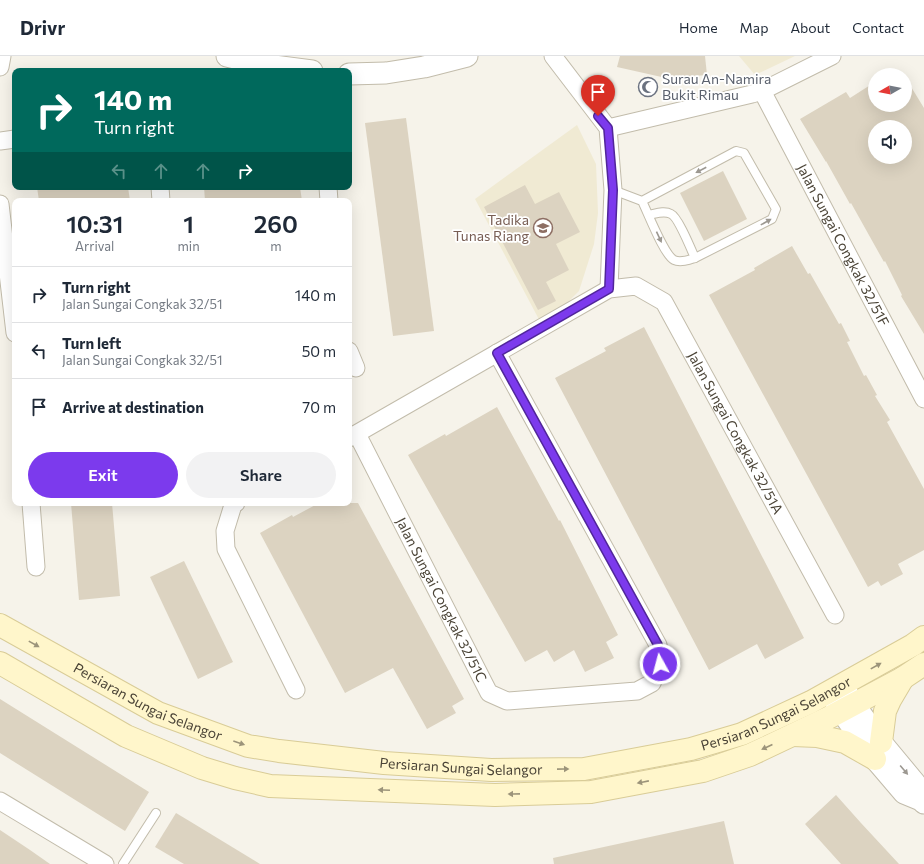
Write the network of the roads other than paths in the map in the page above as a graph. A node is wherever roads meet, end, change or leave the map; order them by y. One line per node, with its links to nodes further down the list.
1 (2, 56): 6 (street)
2 (227, 56): 7 (street)
3 (467, 56): 8 (street)
4 (553, 56): 10 (street)
5 (832, 56): 9 (street)
6 (0, 67)
7 (289, 68)
8 (352, 74)
9 (762, 91): 10 (street); 23 (street, Jalan Sungai Congkak 32/51F)
10 (608, 128): 13 (street)
11 (12, 139): 12 (street)
12 (0, 141)
13 (613, 190): 14 (lane); 18 (street)
14 (642, 201): 16 (lane); 17 (lane, one-way to 14)
15 (0, 204): 19 (street)
16 (649, 215): 17 (lane); 17 (lane, one-way to 17)
17 (695, 258)
18 (609, 289): 20 (street); 28 (street, Jalan Sungai Congkak 32/51A)
19 (12, 307)
20 (497, 353): 24 (street); 24 (street, Jalan Sungai Congkak 32/51C)
21 (352, 358): 22 (street)
22 (356, 368)
23 (924, 399)
24 (353, 436)
25 (31, 506): 27 (street)
26 (233, 506): 35 (street)
27 (36, 567)
28 (834, 615)
29 (0, 625): 34 (main road, Persiaran Sungai Selangor, one-way to 34)
30 (924, 636): 34 (main road, Persiaran Sungai Selangor, one-way to 30)
31 (0, 663): 37 (main road, Persiaran Sungai Selangor, one-way to 31)
32 (924, 664): 33 (main road, Persiaran Sungai Selangor)
33 (903, 678): 36 (main road, Persiaran Sungai Selangor); 38 (main road)
34 (836, 688): 36 (street)
35 (296, 690)
36 (847, 708): 37 (main road, Persiaran Sungai Selangor); 38 (street)
37 (793, 735): 38 (main road)
38 (878, 751): 40 (street)
39 (0, 801): 42 (street)
40 (923, 802)
41 (156, 813): 43 (lane)
42 (105, 864)
43 (123, 864)

